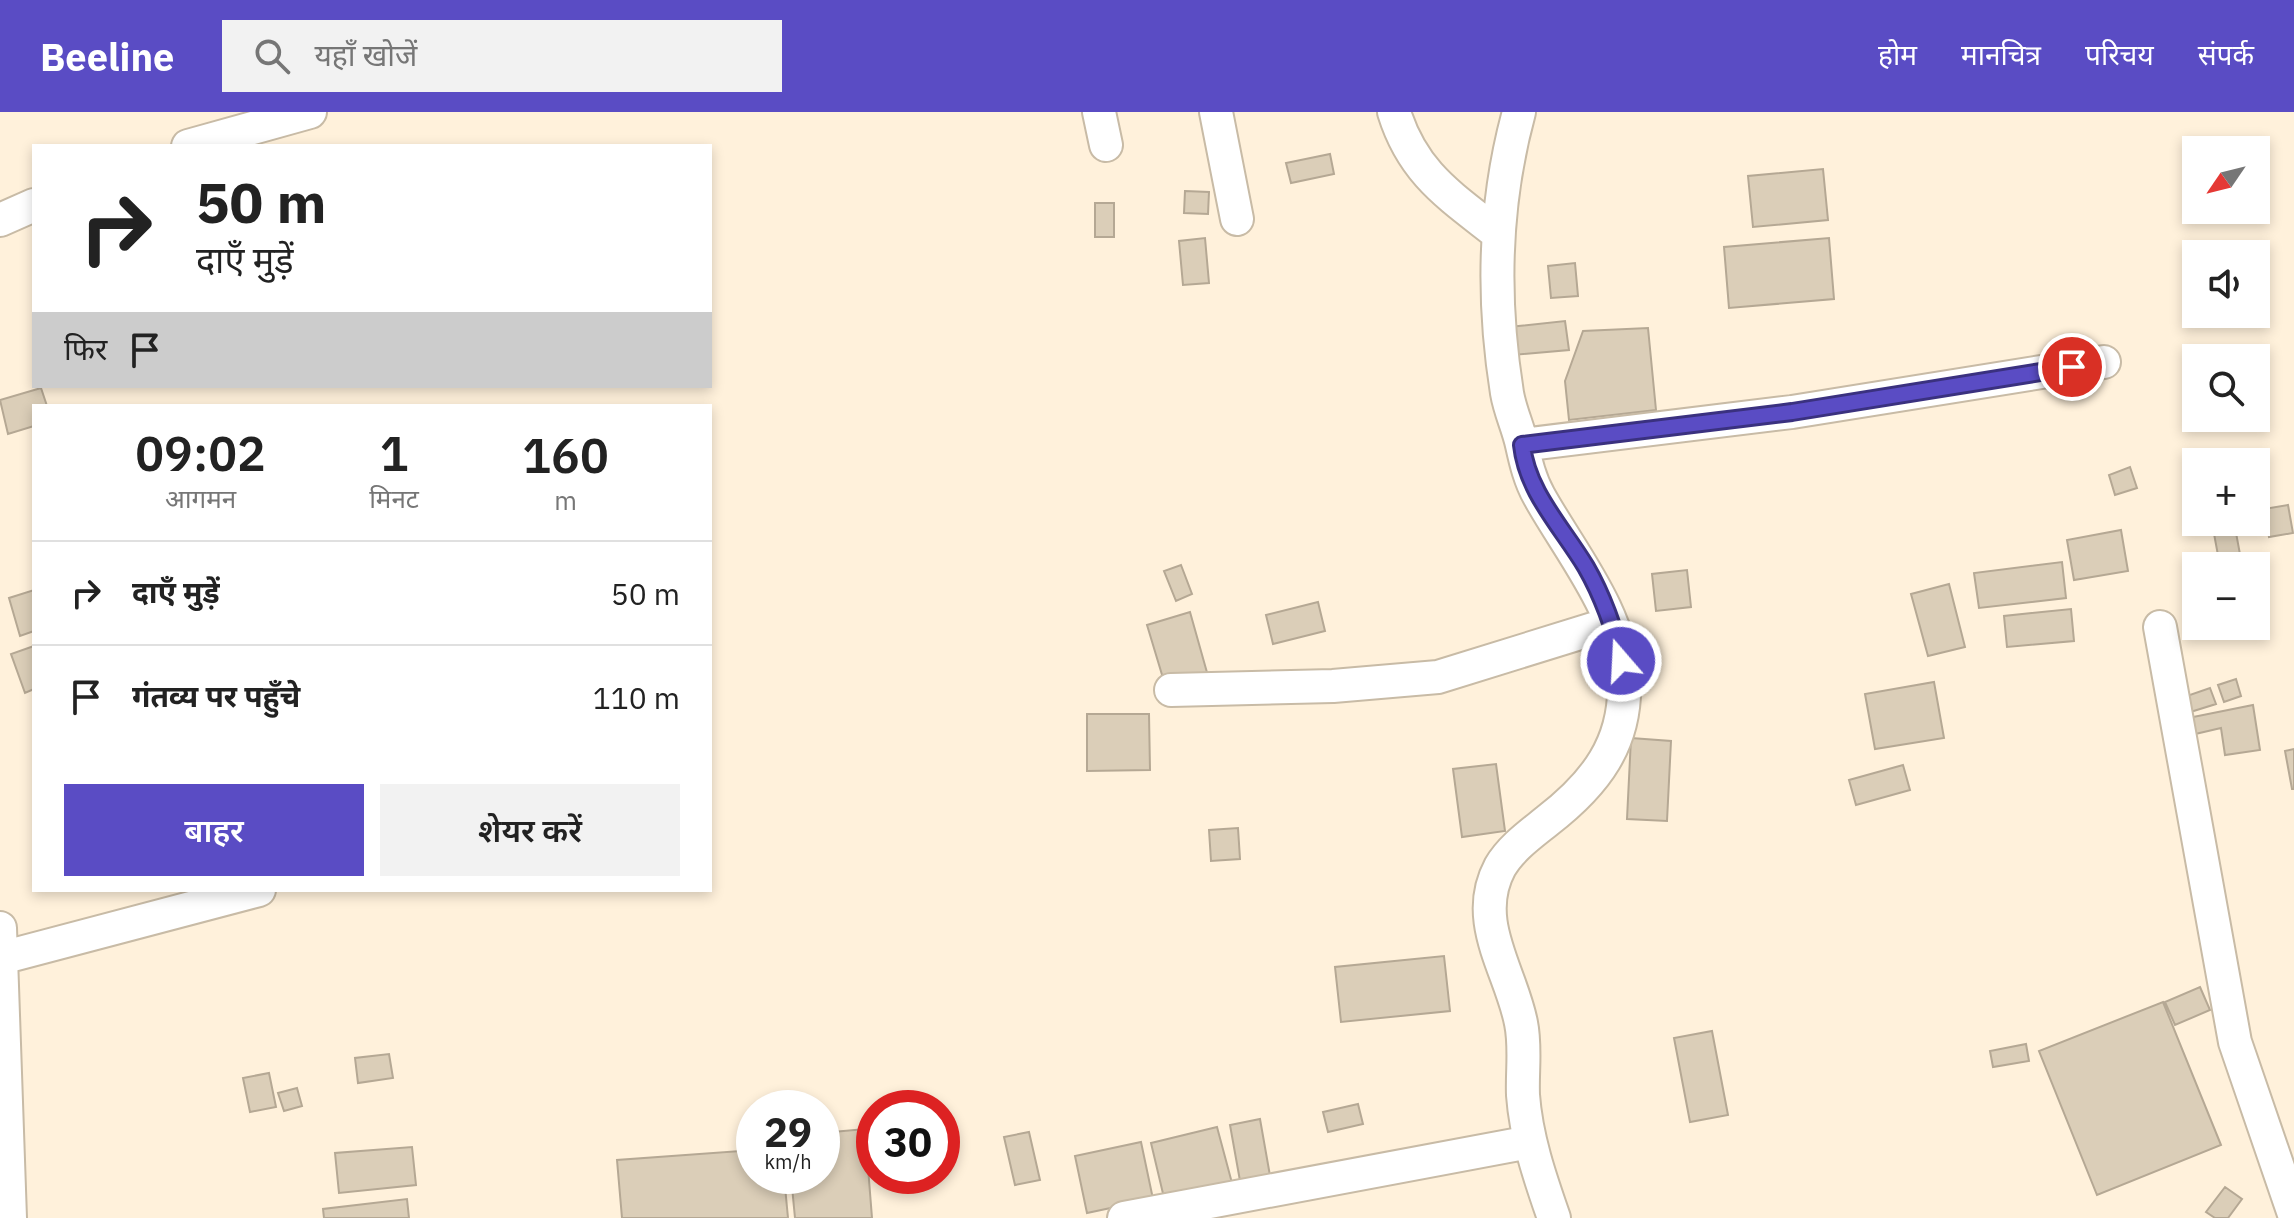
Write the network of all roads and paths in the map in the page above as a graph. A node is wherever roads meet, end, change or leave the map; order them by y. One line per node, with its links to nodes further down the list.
1 (310, 112): 6 (street)
2 (1099, 112): 7 (street)
3 (1216, 112): 9 (street)
4 (1394, 112): 11 (street)
5 (1519, 112): 11 (street)
6 (195, 144)
7 (1106, 145)
8 (32, 206): 10 (street)
9 (1237, 219)
10 (0, 220)
11 (1497, 233): 13 (street)
12 (2104, 362): 13 (street)
13 (1522, 445): 14 (street)
14 (1609, 624): 16 (street); 20 (street)
15 (2160, 627): 21 (street)
16 (1171, 690)
17 (251, 892): 19 (street)
18 (0, 928): 19 (street)
19 (1, 958): 22 (street)
20 (1530, 1142): 23 (street); 24 (street)
21 (2294, 1214)
22 (10, 1218)
23 (1124, 1218)
24 (1554, 1218)

